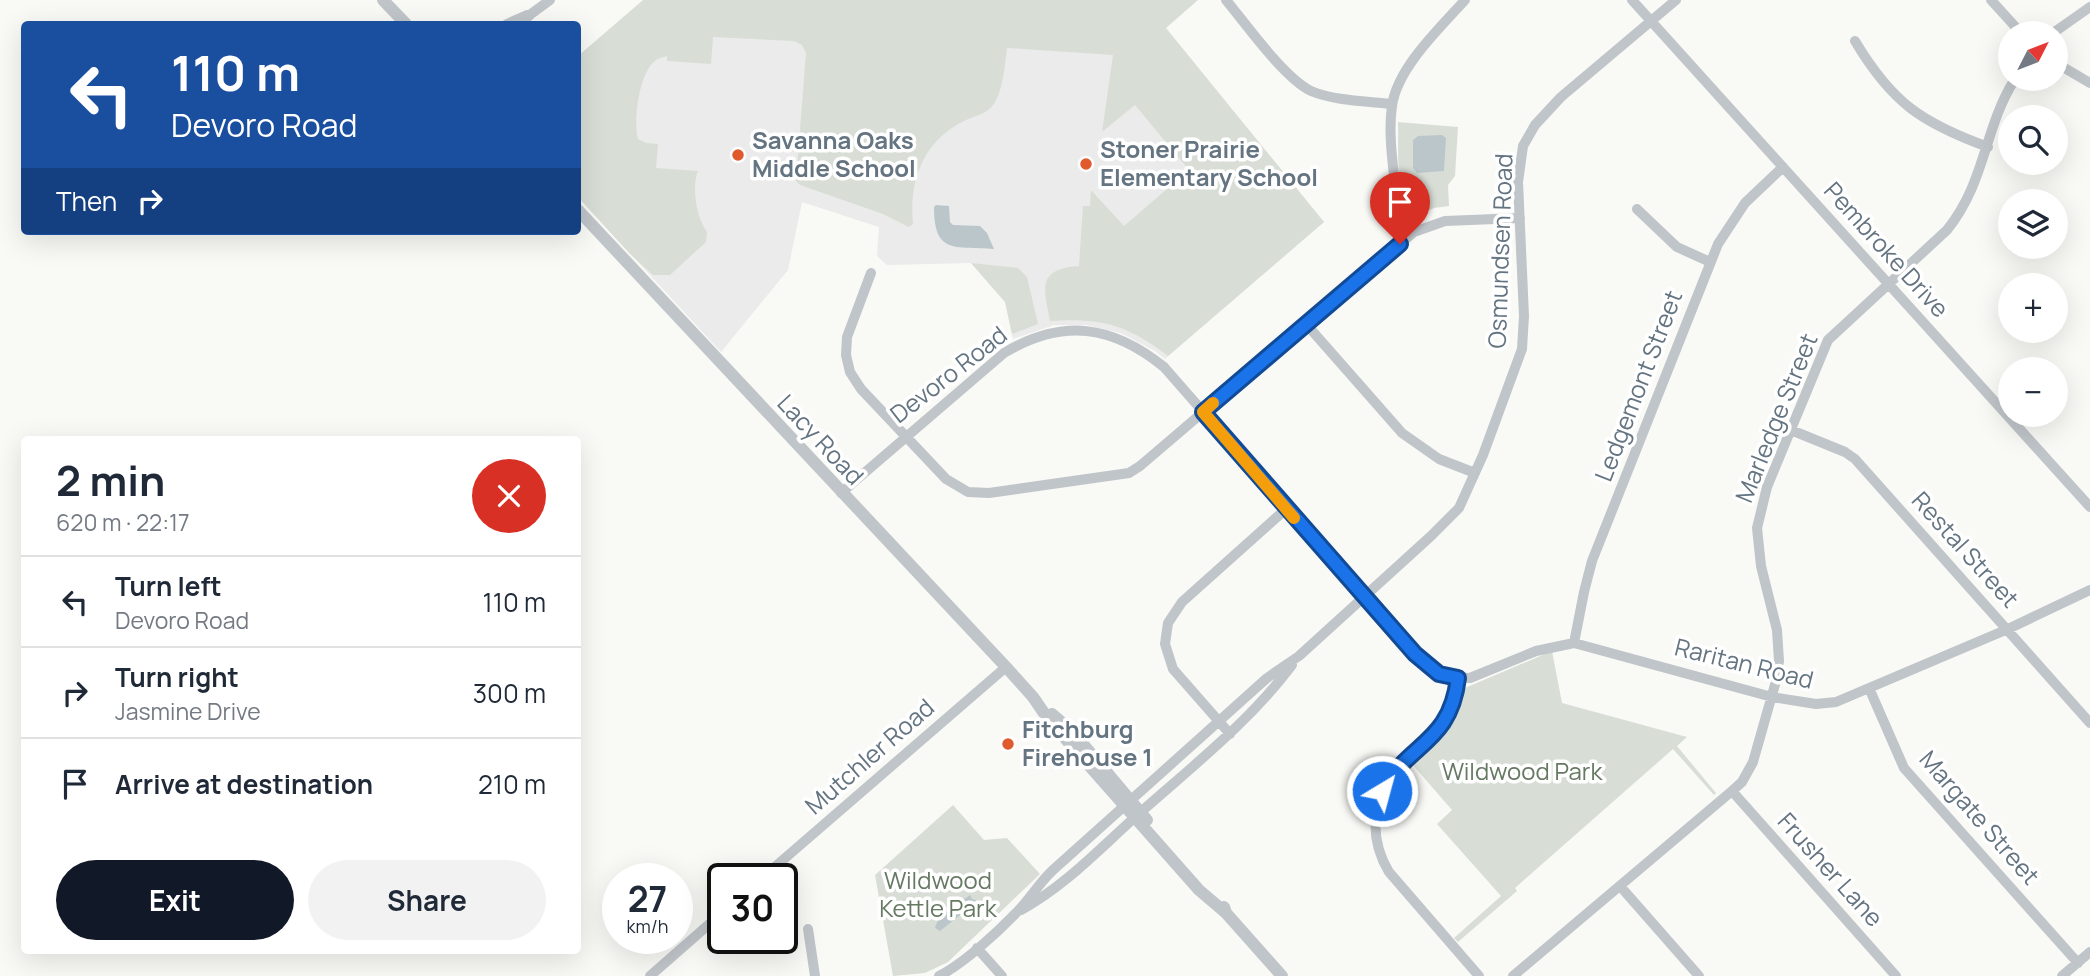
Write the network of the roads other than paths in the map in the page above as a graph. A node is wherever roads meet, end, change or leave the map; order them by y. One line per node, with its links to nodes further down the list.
1 (383, 0): 10 (street)
2 (550, 0): 9 (street)
3 (1226, 0): 20 (street)
4 (1465, 0): 20 (street)
5 (1632, 0): 14 (street, Pembroke Drive)
6 (1676, 0): 14 (street, Osmundsen Road)
7 (1992, 0): 13 (street)
8 (2090, 7): 15 (street)
9 (531, 14): 11 (street); 12 (street)
10 (404, 21)
11 (514, 21)
12 (523, 21)
13 (2010, 21)
14 (1651, 22): 22 (street, Pembroke Drive); 25 (street, Osmundsen Road)
15 (2068, 22)
16 (1855, 41): 21 (street)
17 (2068, 70): 18 (street)
18 (2090, 83)
19 (2009, 91): 21 (street, Marledge Street)
20 (1392, 104): 26 (street)
21 (1988, 146): 29 (street, Marledge Street)
22 (1783, 167): 27 (street, Ledgemont Street); 29 (street, Pembroke Drive)
23 (1637, 209): 27 (street)
24 (581, 213): 35 (street, Lacy Road)
25 (1520, 218): 26 (street); 34 (street, Osmundsen Road)
26 (1414, 232): 30 (street)
27 (1710, 262): 41 (street, Ledgemont Street)
28 (871, 273): 33 (street)
29 (1888, 283): 32 (street, Marledge Street); 36 (street, Pembroke Drive)
30 (1307, 325): 31 (street); 34 (street)
31 (1203, 412): 33 (street); 33 (street, Devoro Road); 37 (street, Devoro Road)
32 (1791, 430): 40 (street, Restal Street); 46 (street, Marledge Street)
33 (906, 436): 35 (street, Devoro Road)
34 (1475, 473): 39 (street, Osmundsen Road)
35 (841, 493): 43 (street, Lacy Road)
36 (2090, 507)
37 (1286, 509): 39 (street, Devoro Road); 47 (street)
38 (2090, 590): 40 (street, Raritan Road)
39 (1364, 597): 42 (street, Osmundsen Road); 44 (street, Devoro Road)
40 (2008, 629): 45 (street, Raritan Road); 48 (street, Restal Street)
41 (1574, 643): 44 (street, Raritan Road); 46 (street, Raritan Road)
42 (1299, 656): 47 (street, Osmundsen Road); 49 (street, Osmundsen Road)
43 (1006, 667): 51 (street, Lacy Road); 54 (street, Mutchler Road)
44 (1458, 678): 68 (street)
45 (1869, 688): 46 (street, Raritan Road); 62 (street, Margate Street)
46 (1772, 697): 50 (street, Marledge Street)
47 (1220, 722): 49 (street); 51 (street, Osmundsen Road)
48 (2090, 723)
49 (1230, 734): 52 (street, Osmundsen Road)
50 (1732, 791): 56 (street, Marledge Street); 71 (street, Frusher Lane)
51 (1128, 803): 52 (street, Lacy Road); 53 (street, Osmundsen Road)
52 (1138, 815): 55 (street, Osmundsen Road); 67 (street, Lacy Road)
53 (1070, 854): 55 (street); 57 (street, Osmundsen Road)
54 (779, 863)
55 (1080, 866): 57 (street, Osmundsen Road)
56 (1620, 886): 69 (street, Marledge Street); 70 (street)
57 (1018, 912): 60 (street, Osmundsen Road)
58 (707, 926): 63 (street)
59 (808, 929): 64 (street)
60 (977, 948): 65 (street, Osmundsen Road); 66 (street)
61 (2090, 952): 62 (street)
62 (2078, 962): 72 (street)
63 (652, 975)
64 (815, 976)
65 (939, 976)
66 (1002, 976)
67 (1282, 976)
68 (1479, 976)
69 (1513, 976)
70 (1699, 976)
71 (1896, 976)
72 (2062, 976)

